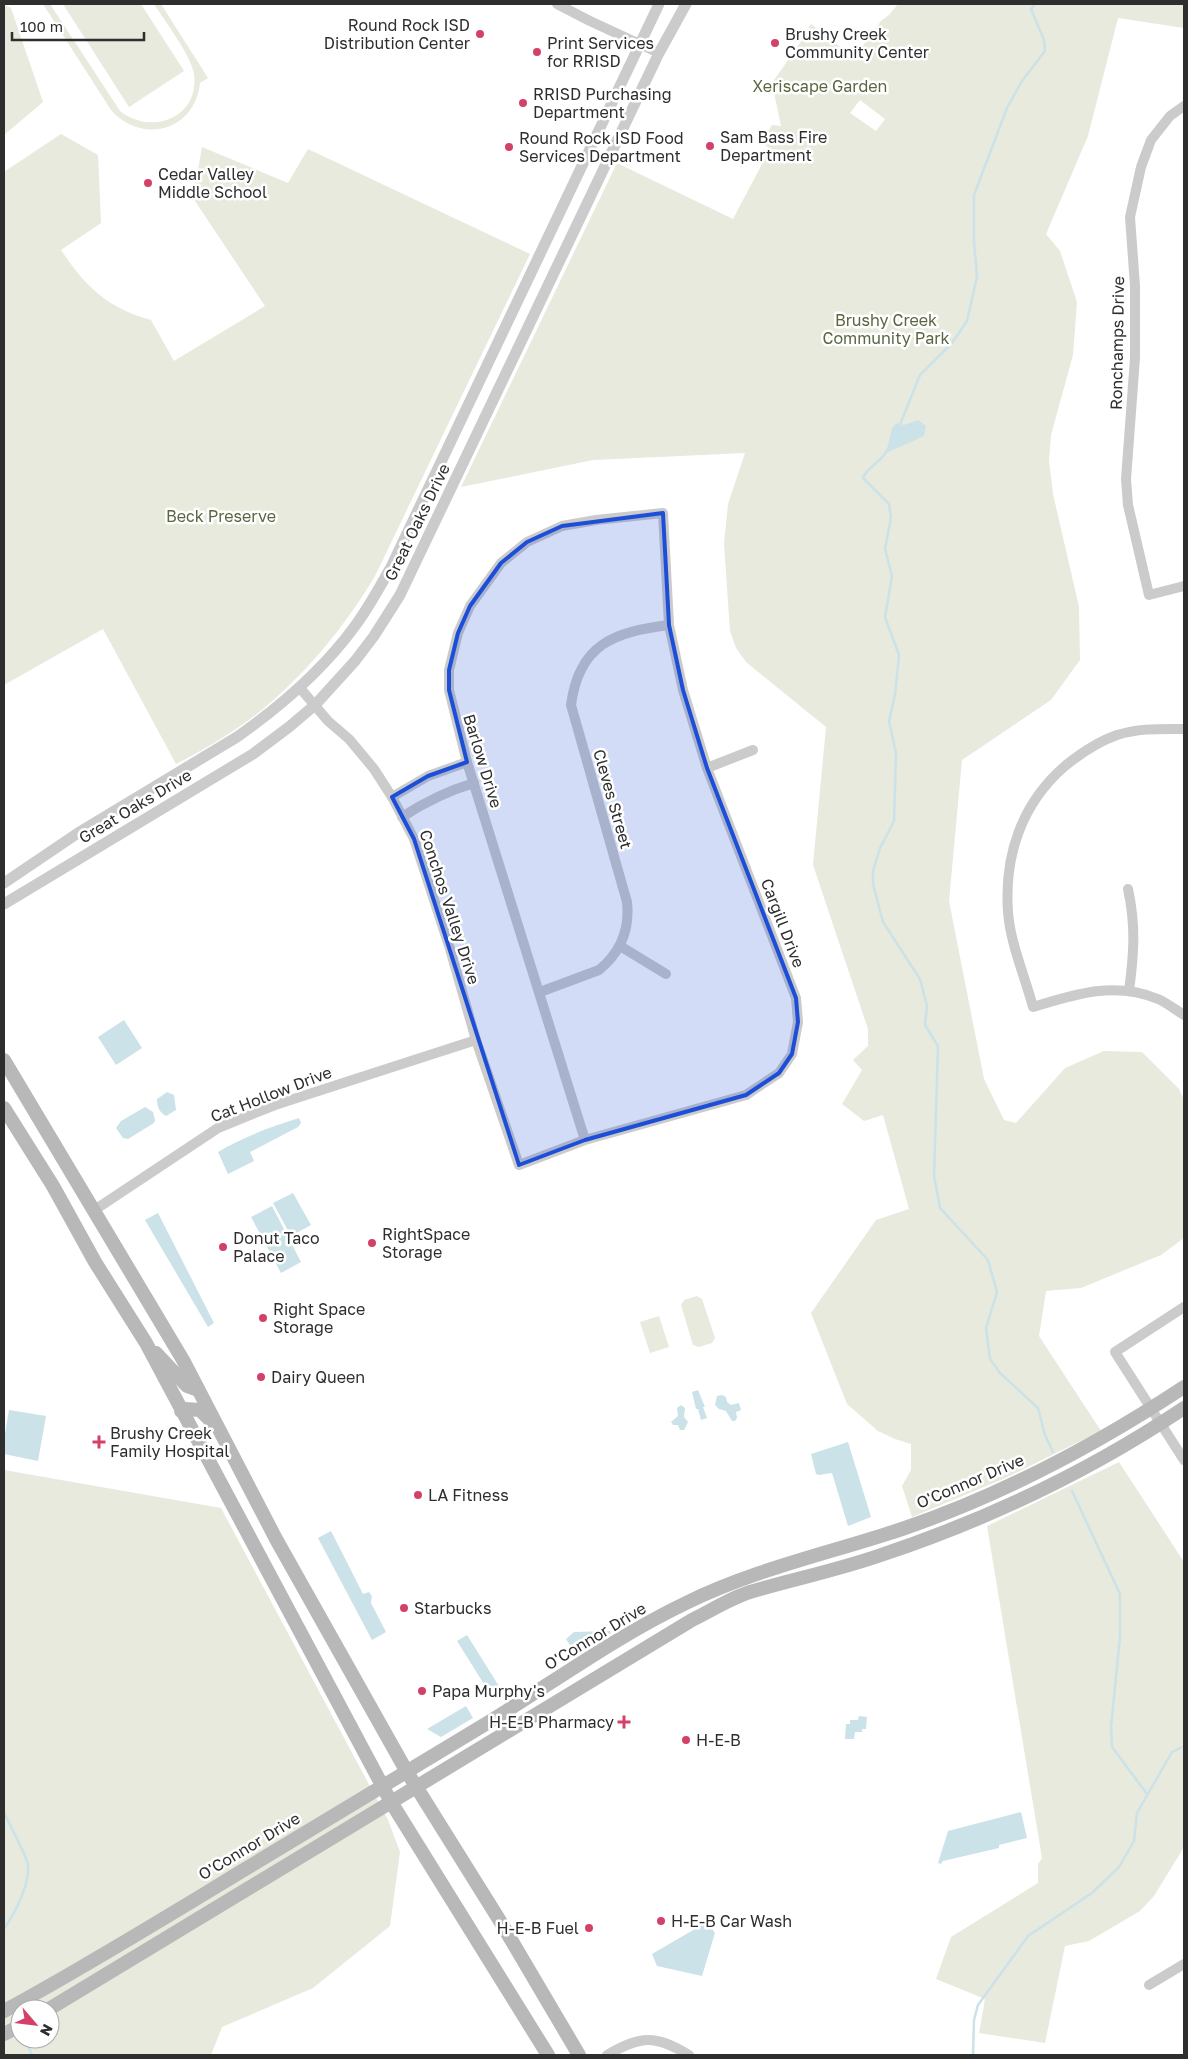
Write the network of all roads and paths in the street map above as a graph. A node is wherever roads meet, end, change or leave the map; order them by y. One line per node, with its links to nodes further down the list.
1 (557, 4): 4 (street)
2 (659, 4): 4 (street, Great Oaks Drive)
3 (686, 4): 5 (street, Great Oaks Drive)
4 (639, 44): 5 (street); 10 (street, Great Oaks Drive)
5 (659, 53): 11 (street, Great Oaks Drive)
6 (1184, 106): 8 (street, Ronchamps Drive)
7 (663, 513): 9 (street, Cargill Drive); 14 (street, Barlow Drive)
8 (1184, 586)
9 (669, 625): 15 (street, Cargill Drive); 22 (street, Cleves Street)
10 (300, 688): 11 (street, Conchos Valley Drive); 19 (street, Great Oaks Drive)
11 (315, 705): 17 (street, Conchos Valley Drive); 21 (street, Great Oaks Drive)
12 (1184, 729): 24 (street)
13 (752, 750): 15 (street)
14 (467, 762): 16 (street, Barlow Drive); 17 (street)
15 (707, 768): 30 (street, Cargill Drive)
16 (474, 783): 18 (street); 25 (street, Barlow Drive)
17 (392, 797): 18 (street, Conchos Valley Drive)
18 (402, 817): 27 (street, Conchos Valley Drive)
19 (4, 883)
20 (1128, 889): 24 (street)
21 (4, 904)
22 (620, 946): 23 (street); 25 (street, Cleves Street)
23 (666, 974)
24 (1128, 991): 26 (street)
25 (540, 992): 30 (street, Barlow Drive)
26 (1184, 1015)
27 (476, 1040): 31 (street, Conchos Valley Drive); 32 (street, Cat Hollow Drive)
28 (4, 1060): 32 (main road)
29 (4, 1108): 34 (main road)
30 (585, 1140): 31 (street, Cargill Drive)
31 (519, 1165)
32 (93, 1211): 36 (main road)
33 (1184, 1307): 37 (street)
34 (146, 1343): 36 (main road); 39 (main road)
35 (1184, 1387): 37 (main road, O'Connor Drive)
36 (198, 1390): 41 (main road)
37 (1152, 1408): 40 (street); 43 (main road, O'Connor Drive)
38 (1184, 1408): 40 (main road)
39 (181, 1411): 41 (main road); 48 (main road)
40 (1160, 1423): 42 (street); 45 (main road)
41 (218, 1428): 47 (main road)
42 (1184, 1460)
43 (676, 1608): 44 (main road, O'Connor Drive); 45 (main road)
44 (571, 1670): 46 (main road); 47 (main road, O'Connor Drive)
45 (581, 1686): 46 (main road)
46 (522, 1723): 49 (main road)
47 (407, 1772): 48 (main road, O'Connor Drive); 49 (main road)
48 (382, 1786): 50 (main road); 54 (main road, O'Connor Drive)
49 (417, 1786): 50 (main road); 56 (main road)
50 (391, 1802): 53 (main road); 55 (main road)
51 (1184, 1964): 52 (street)
52 (1149, 1985)
53 (60, 2002)
54 (4, 2011)
55 (548, 2055)
56 (579, 2055)
57 (607, 2055): 58 (street)
58 (689, 2055)

